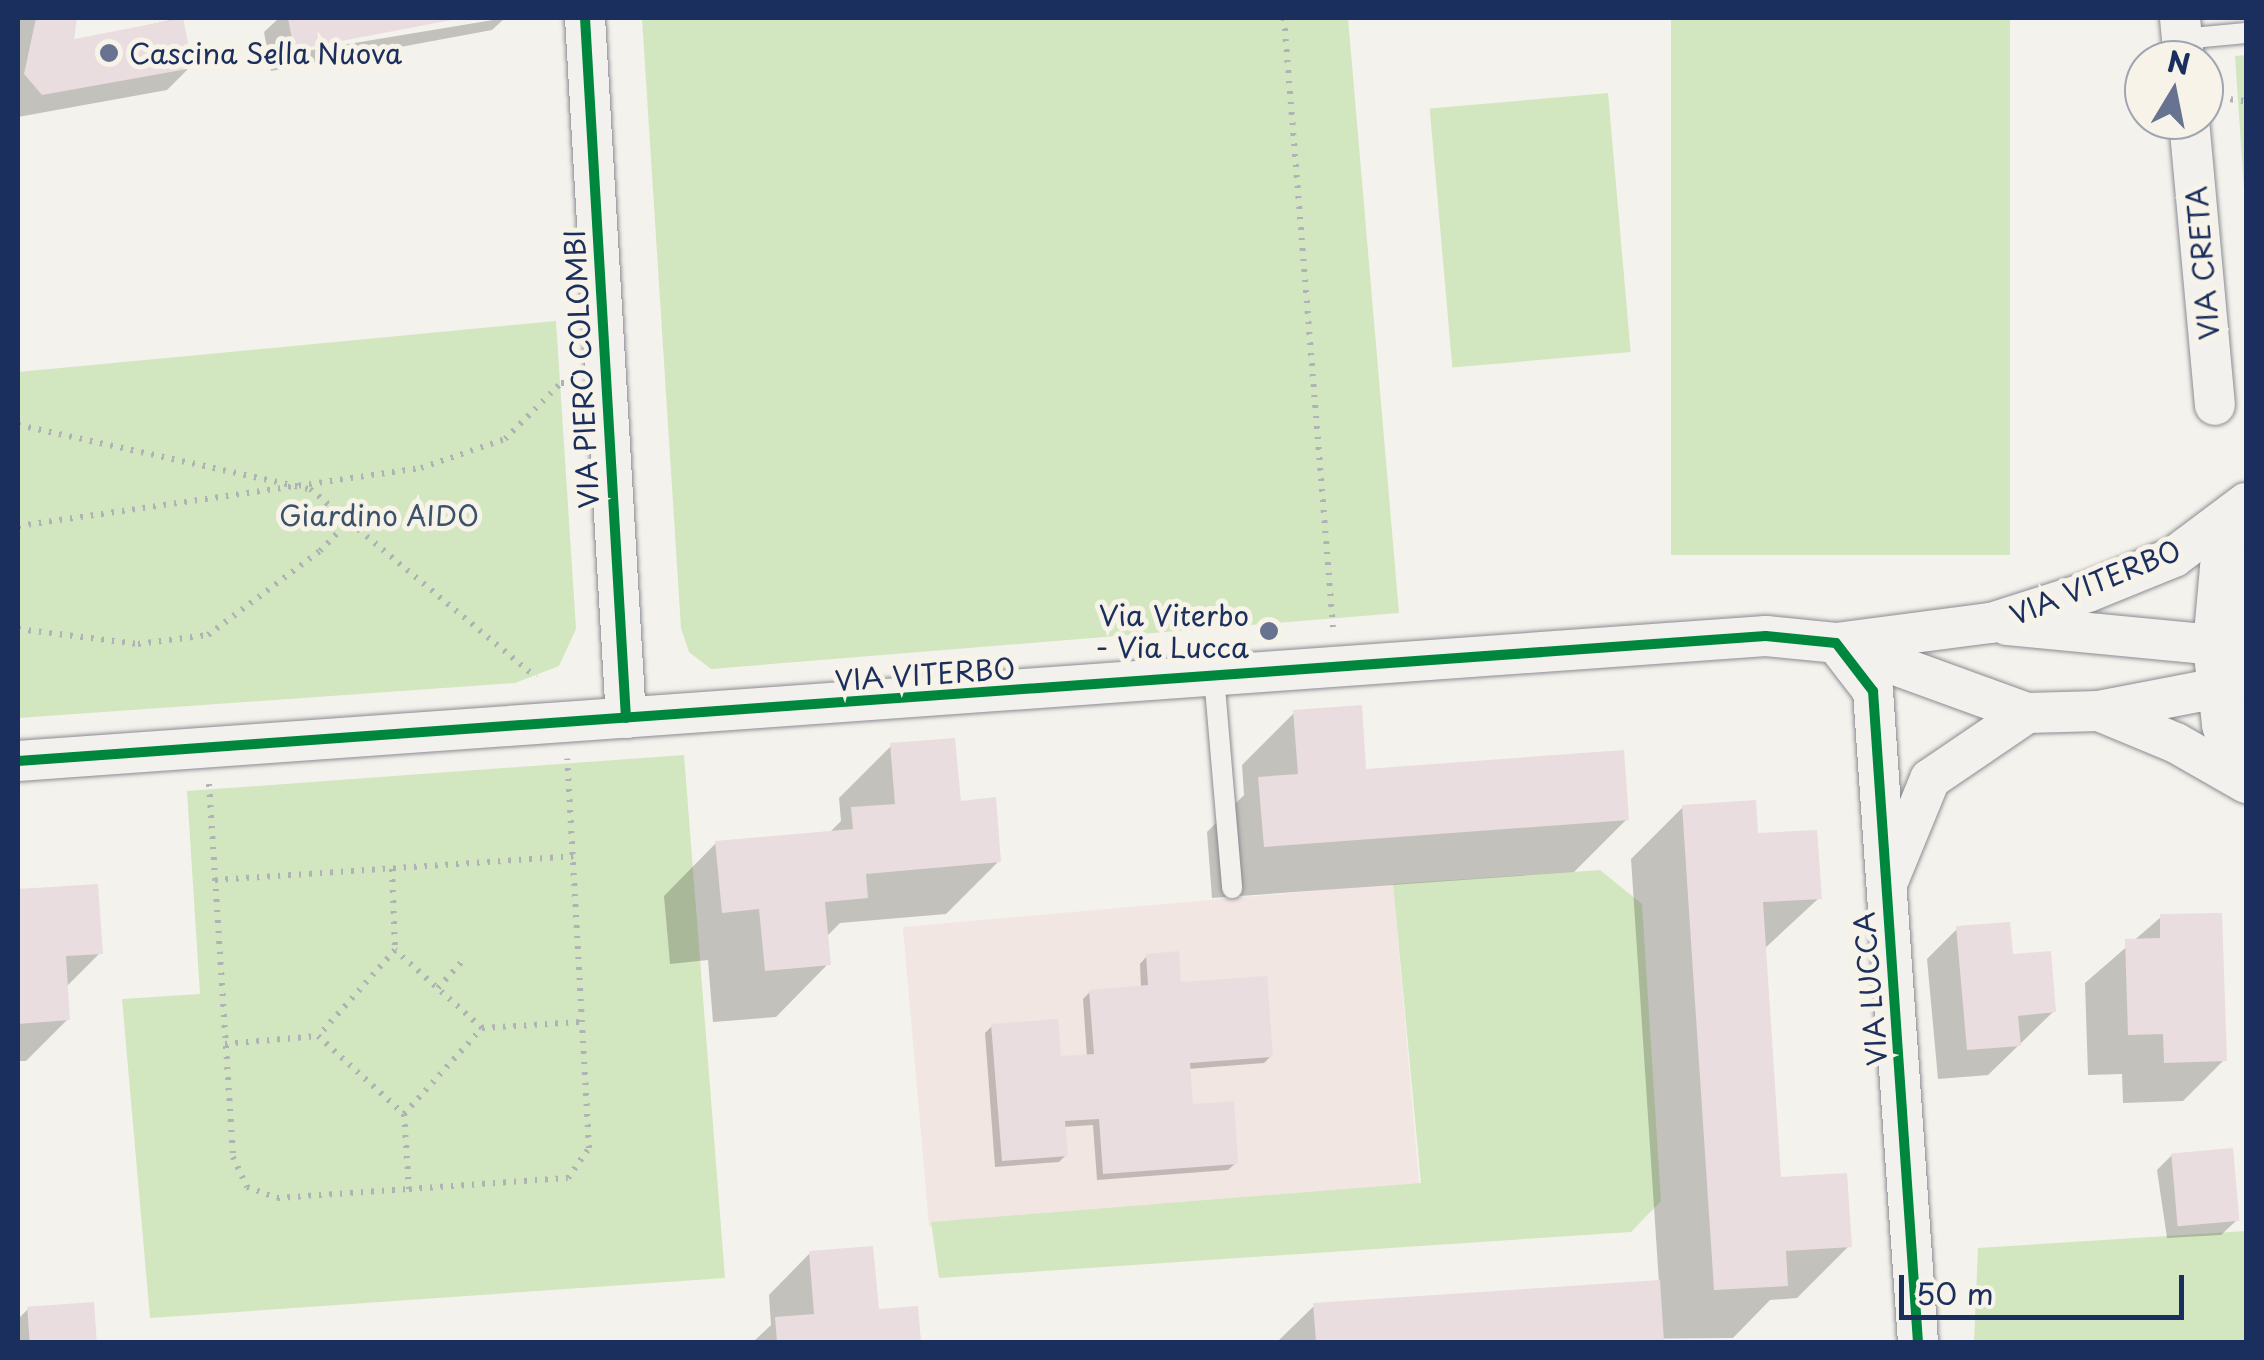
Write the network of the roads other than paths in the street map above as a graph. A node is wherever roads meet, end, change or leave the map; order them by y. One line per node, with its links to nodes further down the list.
1 (585, 18): 14 (street, VIA PIERO COLOMBI)
2 (2246, 33): 3 (lane)
3 (2182, 39)
4 (2191, 140): 5 (street, VIA CRETA)
5 (2215, 405)
6 (2246, 504): 8 (street, VIA VITERBO)
7 (2246, 519): 10 (main road)
8 (1991, 623): 9 (street, VIA VITERBO); 10 (street, VIA VITERBO)
9 (1836, 643): 11 (street, VIA VITERBO); 13 (street, VIA VITERBO); 19 (street, VIA LUCCA)
10 (2234, 664): 12 (street, VIA VITERBO); 16 (main road)
11 (1214, 676): 14 (street, VIA VITERBO); 18 (lane)
12 (2100, 711): 13 (street, VIA VITERBO); 17 (street, VIA VITERBO)
13 (2028, 713): 19 (street, VIA LUCCA)
14 (626, 718): 15 (street, VIA VITERBO)
15 (18, 761)
16 (2246, 768)
17 (2246, 783)
18 (1232, 888)
19 (1884, 892): 20 (street, VIA LUCCA)
20 (1918, 1342)

